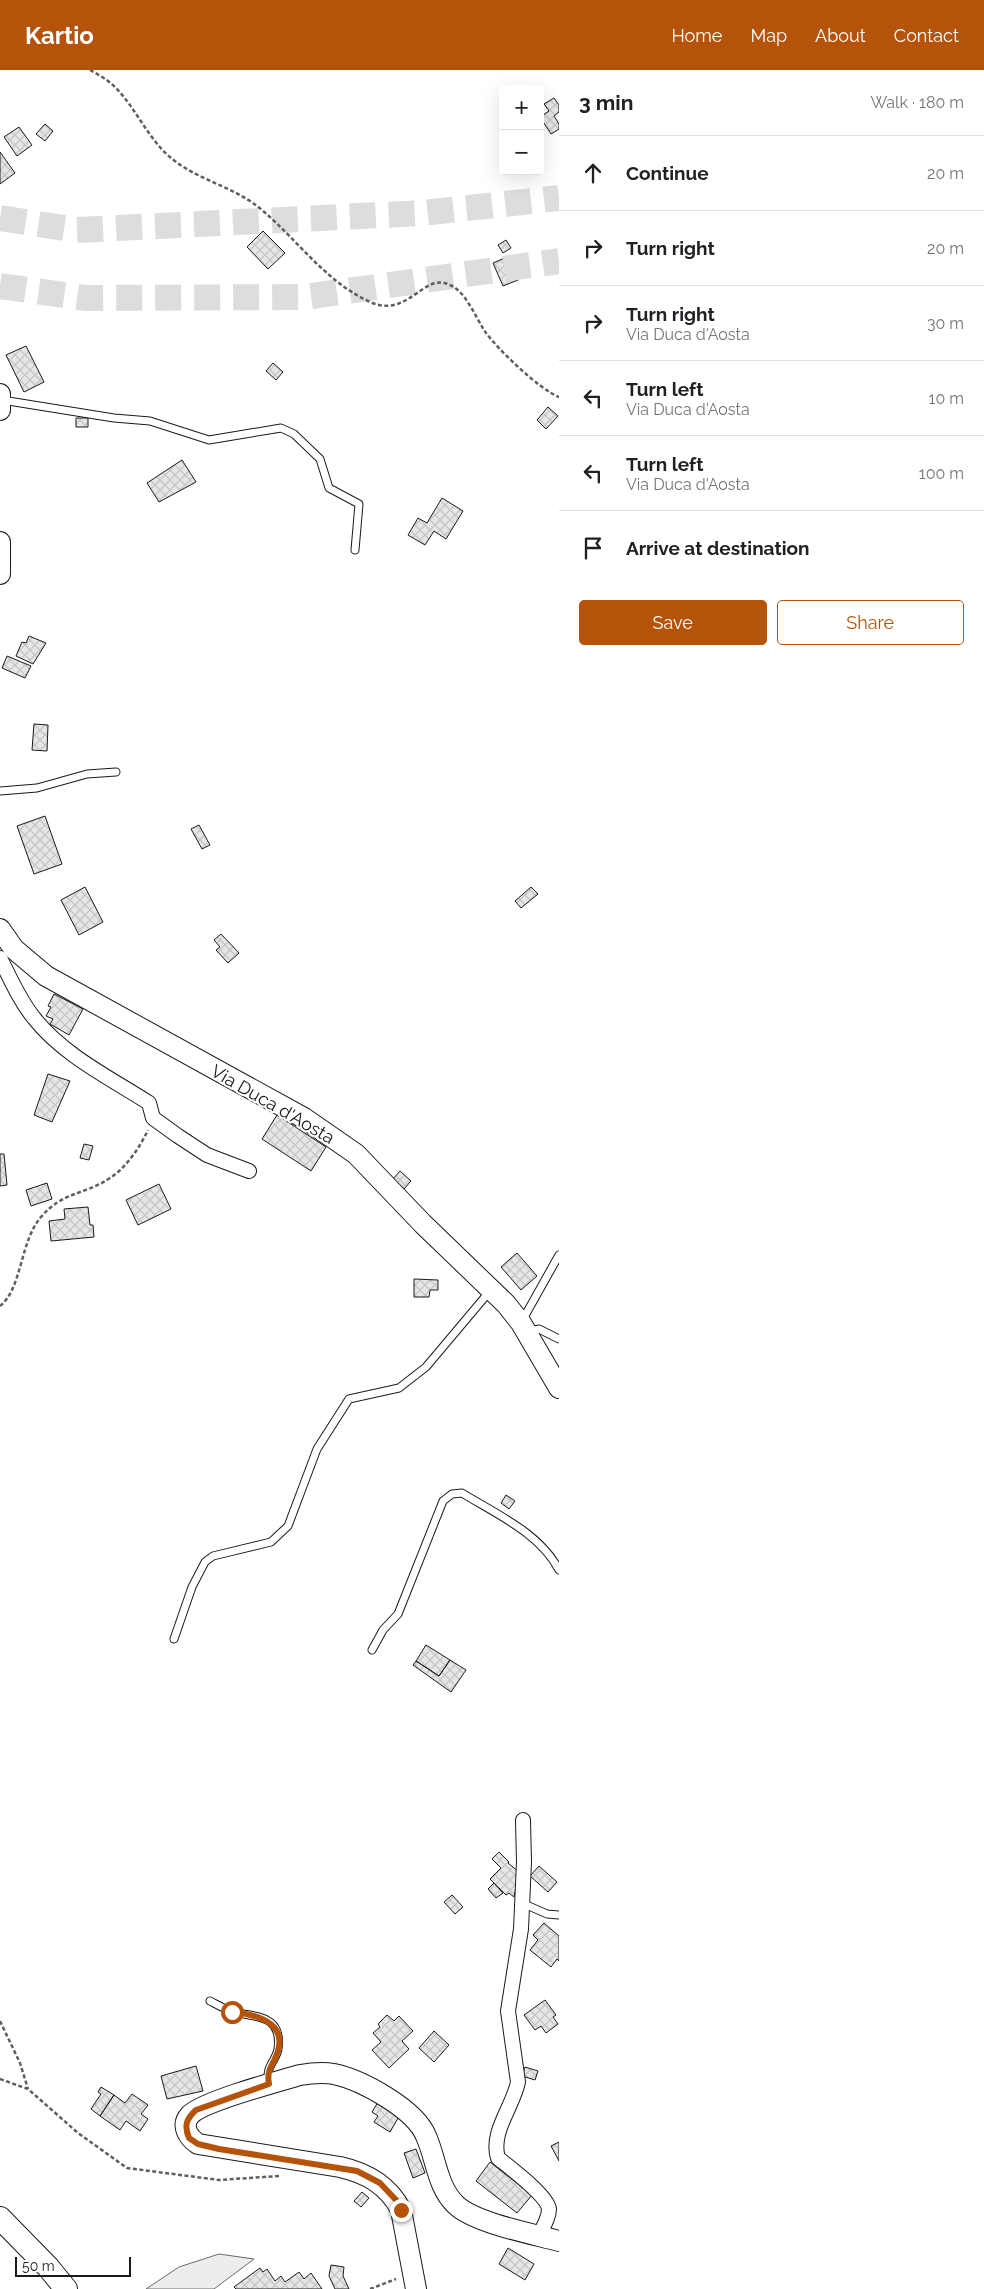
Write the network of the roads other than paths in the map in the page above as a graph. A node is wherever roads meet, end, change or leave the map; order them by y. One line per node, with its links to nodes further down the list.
1 (0, 401): 3 (lane)
2 (0, 542): 4 (main road)
3 (355, 550)
4 (0, 574)
5 (116, 772): 6 (lane)
6 (0, 791)
7 (1, 935): 11 (main road, Via Duca d'Aosta)
8 (0, 958): 9 (street)
9 (249, 1171)
10 (559, 1255): 12 (lane)
11 (491, 1288): 12 (main road, Via Duca d'Aosta); 16 (lane)
12 (524, 1328): 13 (lane); 14 (main road, Via Duca d'Aosta)
13 (559, 1339)
14 (559, 1388)
15 (559, 1570): 17 (lane)
16 (174, 1639)
17 (372, 1650)
18 (523, 1820): 19 (street)
19 (522, 1903): 20 (lane); 24 (street)
20 (559, 1915)
21 (210, 2001): 22 (lane)
22 (269, 2084): 24 (main road); 26 (main road)
23 (0, 2218): 27 (main road)
24 (539, 2236): 25 (main road)
25 (559, 2241)
26 (415, 2281)
27 (66, 2289)

